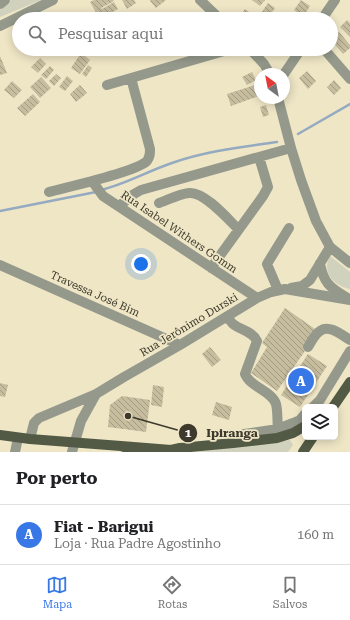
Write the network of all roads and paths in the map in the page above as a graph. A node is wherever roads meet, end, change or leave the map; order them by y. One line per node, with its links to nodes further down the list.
1 (5, 0): 5 (street)
2 (53, 0): 6 (street)
3 (200, 0): 7 (street)
4 (335, 0): 8 (street)
5 (0, 4)
6 (29, 12)
7 (213, 12)
8 (327, 12)
9 (12, 20): 10 (street)
10 (0, 26)
11 (207, 56): 17 (street)
12 (257, 56): 15 (street)
13 (296, 56): 16 (street)
14 (330, 56): 18 (street)
15 (266, 68)
16 (288, 68)
17 (132, 78): 19 (street); 23 (street)
18 (350, 79)
19 (107, 85)
20 (280, 104): 21 (street)
21 (291, 148): 22 (street); 29 (street)
22 (259, 157): 26 (street); 28 (street)
23 (94, 183): 24 (street); 26 (street, Rua Isabel Withers Gomm)
24 (49, 192)
25 (159, 203): 28 (street)
26 (118, 206): 33 (street, Rua Isabel Withers Gomm)
27 (289, 228): 34 (street)
28 (238, 229): 33 (street)
29 (330, 247): 30 (street); 31 (street)
30 (320, 263): 34 (street); 36 (street)
31 (350, 263)
32 (0, 264): 39 (street, Travessa José Bim)
33 (211, 268): 35 (street, Rua Isabel Withers Gomm)
34 (282, 289): 35 (street, Rua Jerônimo Durski); 36 (street, Rua Jerônimo Durski)
35 (256, 298): 37 (street, Rua Jerônimo Durski)
36 (350, 300)
37 (227, 317): 39 (street, Rua Jerônimo Durski); 48 (street)
38 (350, 340): 40 (street)
39 (180, 345): 43 (street, Rua Jerônimo Durski)
40 (308, 347)
41 (350, 351): 44 (street)
42 (350, 382): 45 (main road)
43 (96, 394): 51 (street); 55 (street, Rua Jerônimo Durski)
44 (316, 404)
45 (334, 404)
46 (302, 416): 48 (street)
47 (302, 428): 53 (main road)
48 (278, 429): 53 (street)
49 (0, 435): 50 (main road)
50 (18, 438): 51 (main road); 57 (street)
51 (30, 439): 55 (main road)
52 (311, 440): 59 (main road)
53 (233, 443): 56 (main road)
54 (121, 446): 55 (main road); 56 (main road); 58 (main road)
55 (73, 447)
56 (172, 451)
57 (15, 452)
58 (141, 452)
59 (302, 452)

